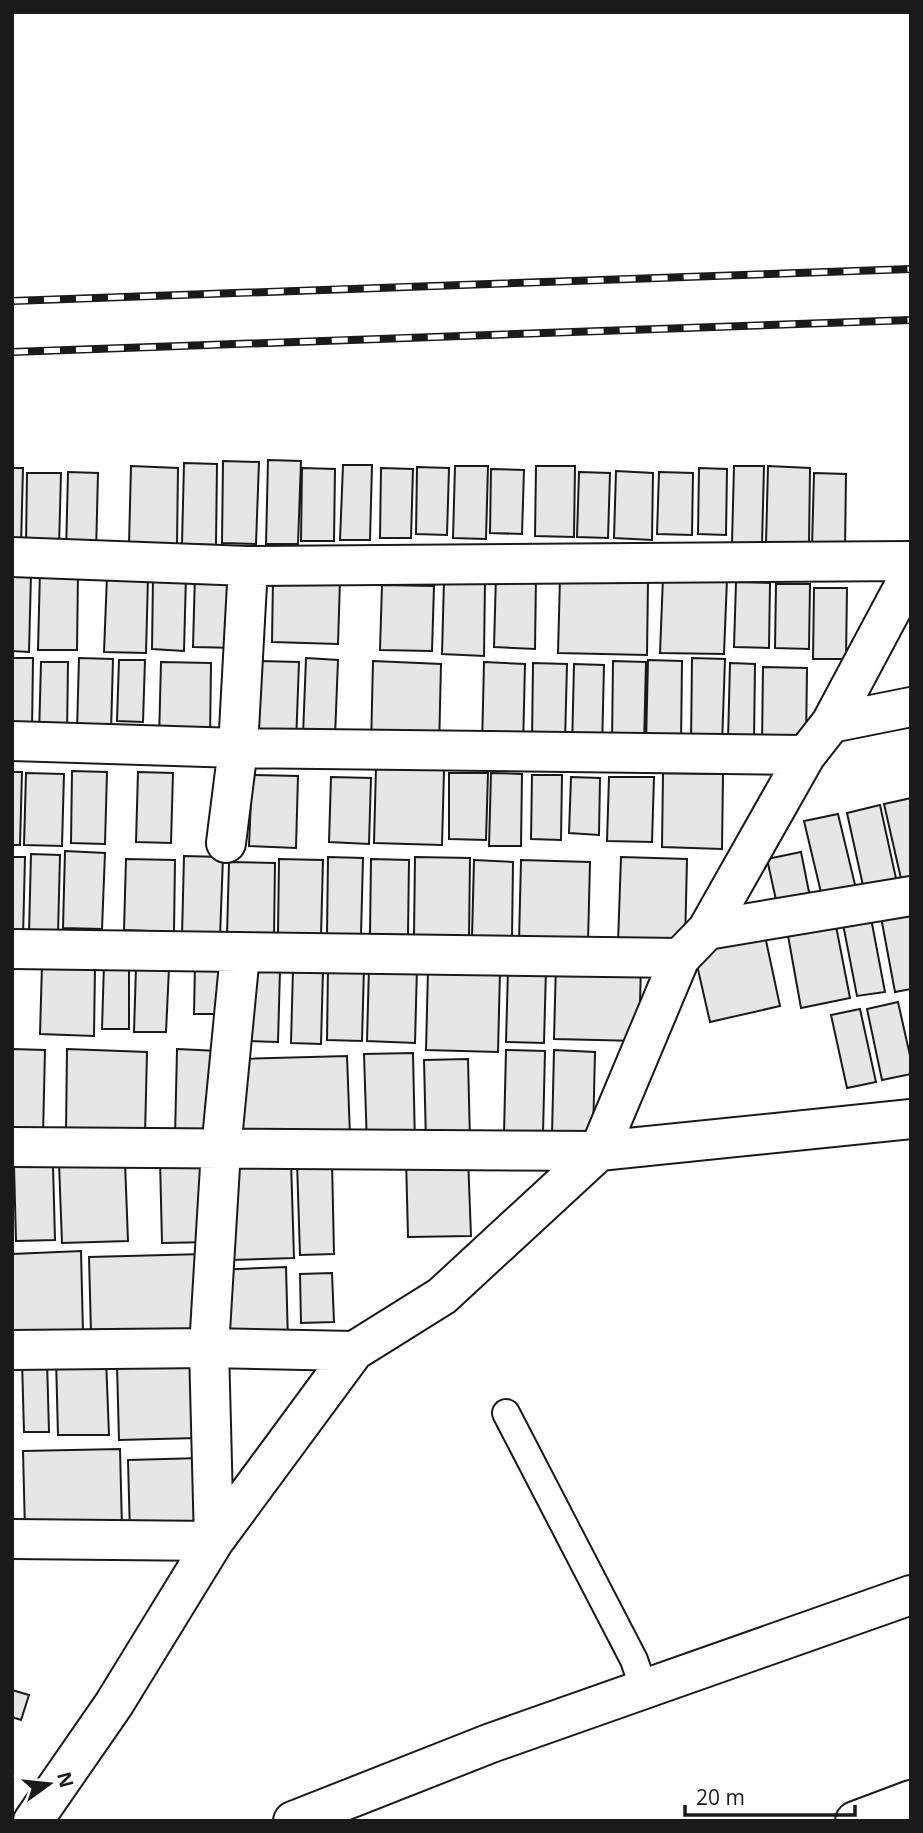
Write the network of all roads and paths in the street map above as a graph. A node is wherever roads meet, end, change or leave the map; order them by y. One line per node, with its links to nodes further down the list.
1 (12, 557): 3 (main road)
2 (911, 561): 3 (main road)
3 (248, 566): 8 (main road)
4 (911, 573): 6 (main road)
5 (911, 708): 6 (main road)
6 (831, 723): 9 (main road)
7 (12, 741): 8 (main road)
8 (238, 748): 9 (main road); 10 (main road)
9 (806, 755): 12 (main road)
10 (226, 843)
11 (911, 895): 12 (main road)
12 (707, 930): 15 (main road)
13 (12, 949): 14 (main road)
14 (240, 954): 15 (main road); 18 (main road)
15 (680, 958): 19 (main road)
16 (911, 1119): 19 (main road)
17 (12, 1147): 18 (main road)
18 (221, 1150): 19 (main road); 20 (main road)
19 (599, 1151): 22 (main road)
20 (209, 1348): 21 (main road); 22 (main road); 25 (main road)
21 (12, 1350)
22 (354, 1351): 25 (main road)
23 (506, 1413): 27 (lane)
24 (12, 1539): 25 (main road)
25 (214, 1541): 29 (main road)
26 (911, 1595): 27 (main road)
27 (644, 1689): 30 (main road)
28 (911, 1800): 31 (main road)
29 (33, 1821)
30 (293, 1821)
31 (855, 1821)

